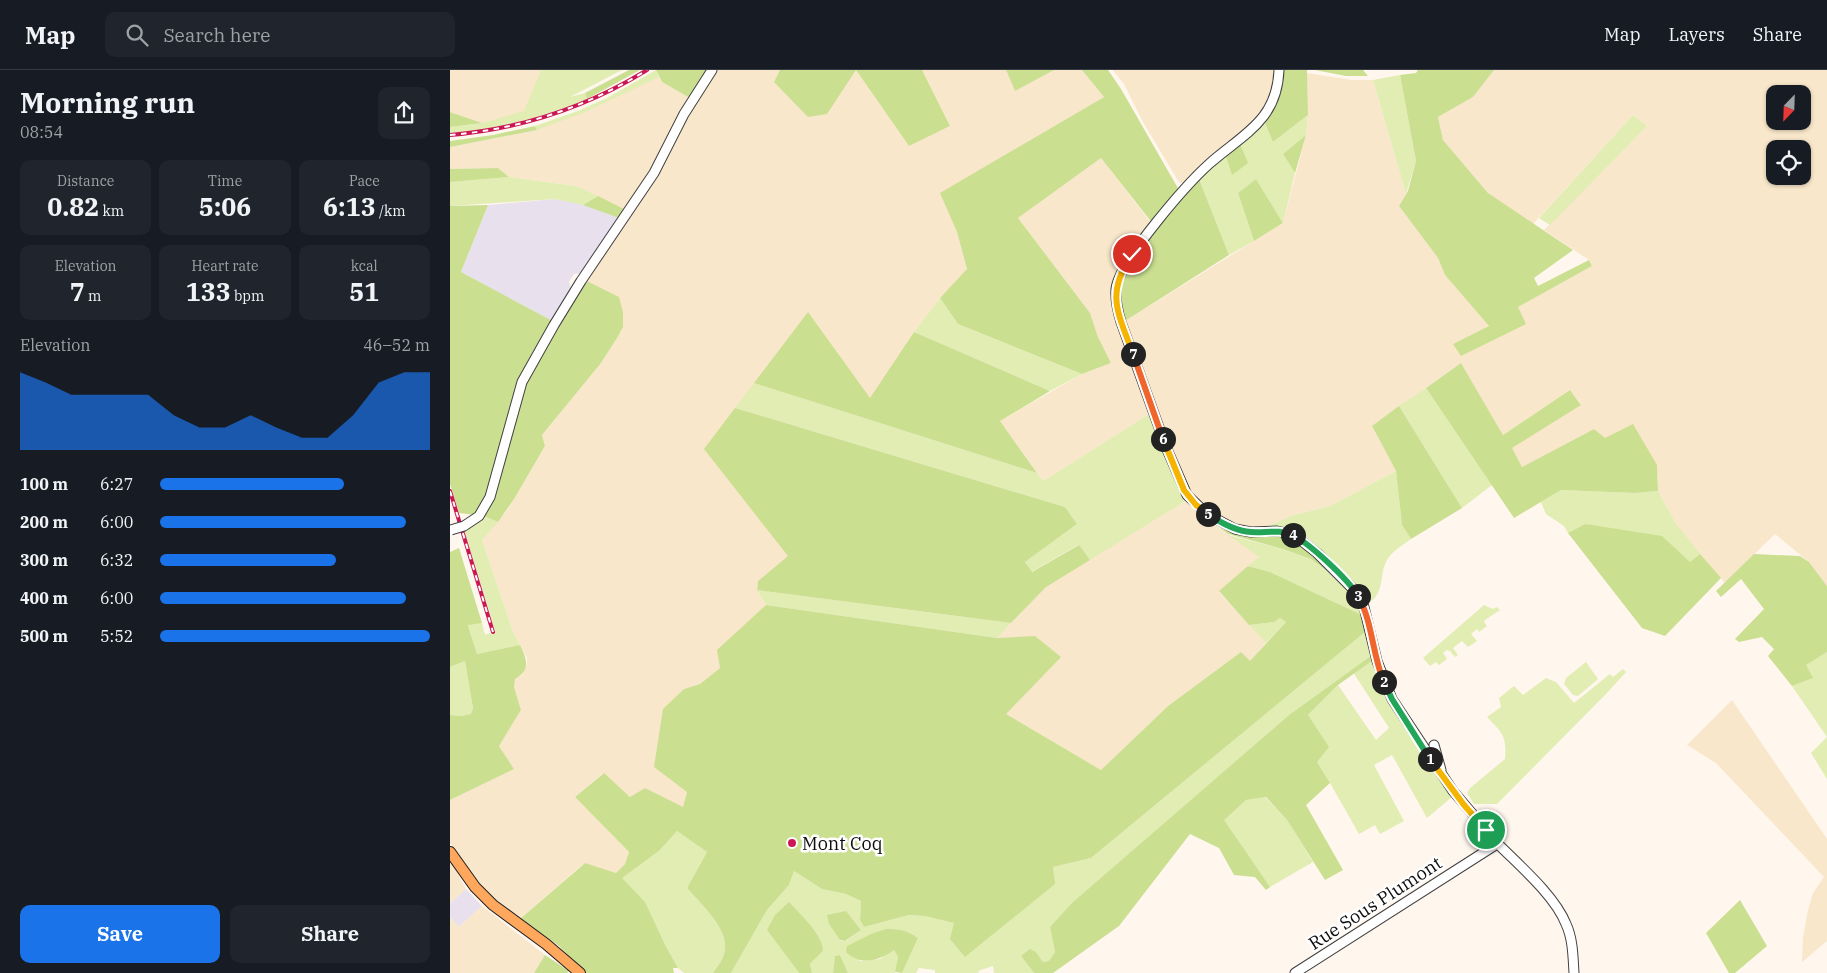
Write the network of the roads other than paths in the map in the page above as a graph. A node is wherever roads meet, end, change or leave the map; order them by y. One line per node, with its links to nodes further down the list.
1 (712, 70): 3 (street, bridge)
2 (1279, 70): 5 (street)
3 (450, 530)
4 (1434, 745): 5 (street)
5 (1442, 776): 6 (street)
6 (1497, 844): 8 (street, Rue Sous Plumont); 10 (street)
7 (450, 852): 9 (main road)
8 (1298, 972)
9 (580, 973)
10 (1574, 973)

